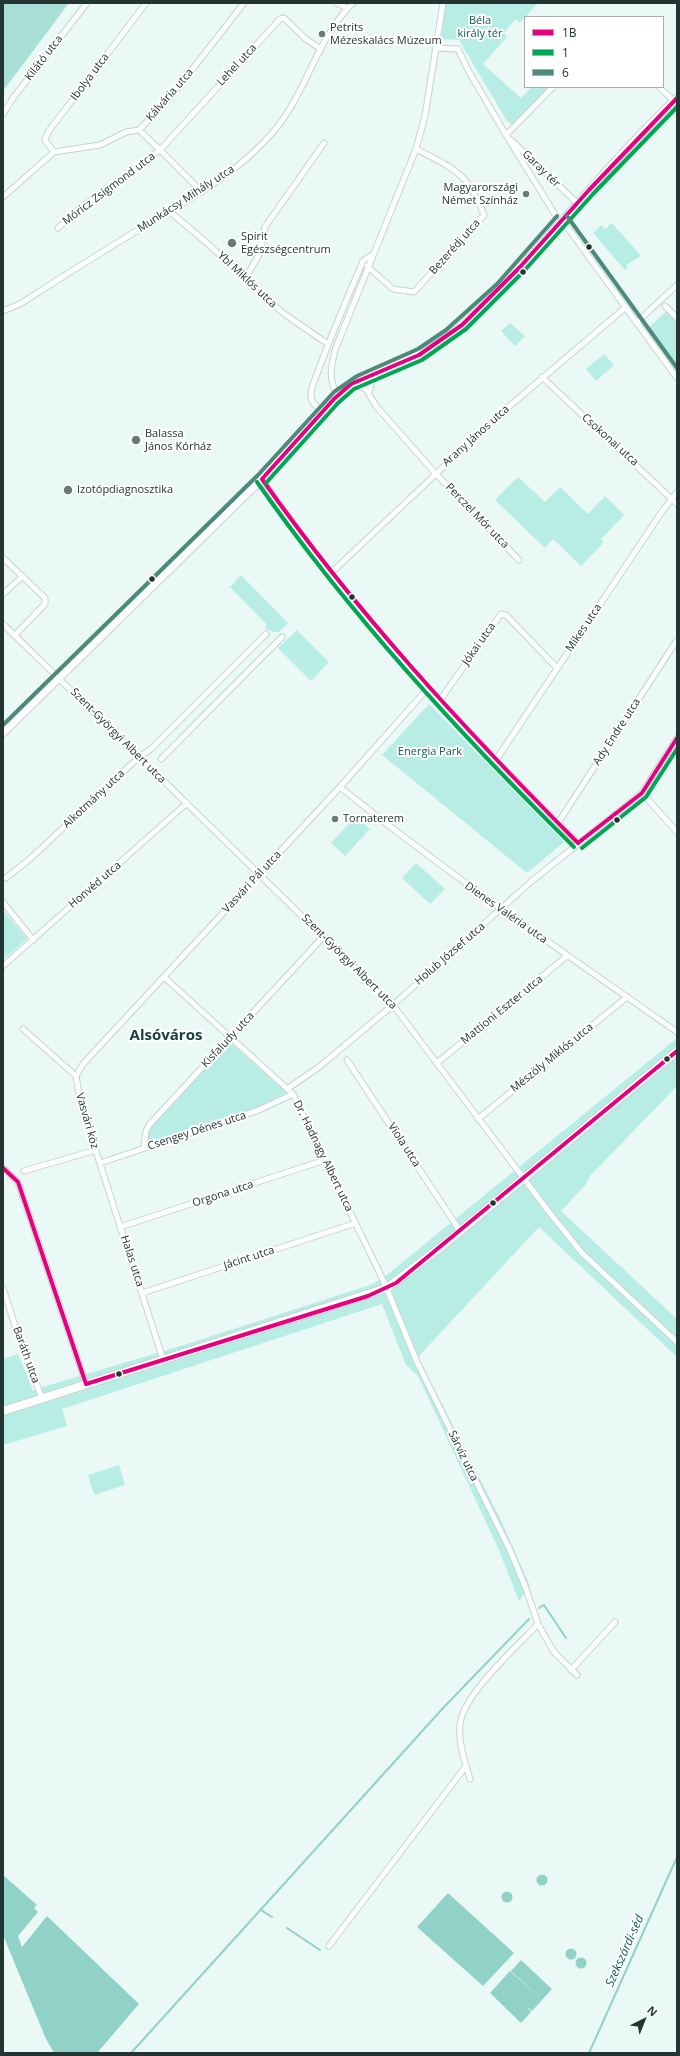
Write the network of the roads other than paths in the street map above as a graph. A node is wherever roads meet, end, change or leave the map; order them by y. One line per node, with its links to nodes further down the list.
1 (87, 3): 13 (street, Kilátó utca)
2 (146, 3): 19 (street, Ibolya utca)
3 (244, 3): 14 (street, Kálvária utca)
4 (336, 3): 7 (street)
5 (353, 3): 7 (street, Munkácsy Mihály utca)
6 (443, 3): 8 (street)
7 (347, 8): 9 (street, Munkácsy Mihály utca)
8 (435, 48): 15 (street, Garay tér); 17 (street)
9 (321, 49): 18 (street, Lehel utca); 20 (street, Munkácsy Mihály utca)
10 (552, 88): 15 (street)
11 (660, 88): 12 (street)
12 (675, 100): 22 (street)
13 (3, 114)
14 (139, 130): 18 (street, Móricz Zsigmond utca); 19 (street, Kálvária utca)
15 (506, 135): 22 (street, Garay tér); 24 (street, Garay tér)
16 (324, 143): 28 (street)
17 (416, 149): 26 (street); 27 (street, Bezerédj utca)
18 (160, 150): 20 (street, Móricz Zsigmond utca); 25 (street, Móricz Zsigmond utca)
19 (51, 154): 21 (street)
20 (202, 192): 23 (street, Munkácsy Mihály utca)
21 (3, 197)
22 (576, 203): 24 (street)
23 (169, 212): 28 (street, Ybl Miklós utca); 32 (street, Munkácsy Mihály utca)
24 (559, 218): 31 (street, Garay tér); 36 (street)
25 (58, 228)
26 (372, 255): 27 (street); 35 (street)
27 (367, 266): 41 (street)
28 (245, 279): 35 (street, Ybl Miklós utca)
29 (677, 285): 34 (street)
30 (665, 306): 33 (street)
31 (626, 307): 34 (street, Garay tér); 37 (street, Arany János utca)
32 (3, 311)
33 (677, 318)
34 (637, 322): 38 (street, Garay tér)
35 (328, 344): 42 (street)
36 (378, 372): 39 (street); 40 (street)
37 (542, 377): 43 (street, Arany János utca); 46 (street, Csokonai utca)
38 (677, 378)
39 (351, 384): 40 (street); 41 (street)
40 (369, 392): 43 (street, Perczel Mór utca)
41 (338, 396): 42 (street)
42 (324, 411): 44 (street)
43 (435, 473): 49 (street, Perczel Mór utca); 50 (street, Arany János utca)
44 (262, 479): 50 (street); 59 (street)
45 (677, 492): 46 (street, Mikes utca)
46 (675, 496): 47 (street, Csokonai utca); 58 (street, Mikes utca)
47 (677, 504)
48 (3, 558): 51 (street)
49 (519, 560)
50 (331, 572): 60 (street)
51 (23, 576): 52 (street); 55 (street)
52 (3, 594)
53 (3, 624): 55 (street, Szent-Györgyi Albert utca)
54 (266, 634): 64 (street, Alkotmány utca)
55 (15, 635): 59 (street, Szent-Györgyi Albert utca)
56 (282, 637): 65 (street)
57 (677, 640): 70 (street, Ady Endre utca)
58 (557, 668): 61 (street, Jókai utca); 66 (street, Mikes utca)
59 (58, 678): 62 (street); 64 (street, Szent-Györgyi Albert utca)
60 (428, 688): 61 (street); 67 (street, Vasvári Pál utca)
61 (440, 700): 66 (street)
62 (3, 733)
63 (677, 738): 68 (street, Holub József utca)
64 (139, 757): 69 (street, Szent-Györgyi Albert utca); 74 (street, Alkotmány utca)
65 (161, 759)
66 (496, 760): 70 (street)
67 (340, 787): 73 (street, Vasvári Pál utca); 76 (street, Dienes Valéria utca)
68 (642, 793): 71 (street); 72 (street, Holub József utca)
69 (187, 803): 73 (street, Szent-Györgyi Albert utca); 78 (street, Honvéd utca)
70 (558, 823): 72 (street)
71 (677, 832)
72 (578, 843): 76 (street, Holub József utca)
73 (260, 874): 77 (street, Szent-Györgyi Albert utca); 81 (street, Vasvári Pál utca)
74 (4, 878)
75 (3, 902): 78 (street)
76 (501, 910): 79 (street, Dienes Valéria utca); 83 (street, Holub József utca)
77 (324, 936): 83 (street, Szent-Györgyi Albert utca); 86 (street, Kisfaludy utca)
78 (32, 940): 80 (street, Honvéd utca)
79 (568, 956): 82 (street, Dienes Valéria utca); 89 (street, Mattioni Eszter utca)
80 (3, 966)
81 (164, 977): 86 (street, Dr. Hadnagy Albert utca); 90 (street, Vasvári Pál utca)
82 (627, 997): 85 (street, Dienes Valéria utca); 93 (street, Mészöly Miklós utca)
83 (393, 1005): 89 (street, Szent-Györgyi Albert utca); 91 (street)
84 (23, 1030): 90 (street)
85 (677, 1032)
86 (229, 1038): 91 (street, Dr. Hadnagy Albert utca); 94 (street, Kisfaludy utca)
87 (677, 1050): 100 (main road)
88 (347, 1060): 103 (street, Viola utca)
89 (437, 1063): 93 (street, Szent-Györgyi Albert utca)
90 (76, 1076): 95 (street, Vasvári köz)
91 (287, 1089): 92 (street, Dr. Hadnagy Albert utca)
92 (293, 1094): 94 (street, Csengey Dénes utca); 96 (street, Dr. Hadnagy Albert utca)
93 (478, 1118): 100 (street, Szent-Györgyi Albert utca)
94 (144, 1148): 97 (street, Csengey Dénes utca)
95 (96, 1150): 97 (street, Vasvári köz); 99 (street)
96 (326, 1160): 101 (street, Dr. Hadnagy Albert utca); 102 (street, Orgona utca)
97 (100, 1163): 102 (street, Halas utca)
98 (3, 1168): 109 (street)
99 (24, 1171)
100 (524, 1179): 103 (main road); 107 (street, Szent-Györgyi Albert utca)
101 (356, 1223): 105 (street, Dr. Hadnagy Albert utca); 106 (street, Jácint utca)
102 (120, 1227): 106 (street, Halas utca)
103 (460, 1231): 105 (main road)
104 (3, 1288): 110 (street, Baráth utca)
105 (386, 1288): 108 (main road); 113 (street, Sárvíz utca)
106 (142, 1293): 108 (street, Halas utca)
107 (677, 1342)
108 (163, 1359): 109 (main road)
109 (86, 1384): 110 (main road)
110 (42, 1398): 111 (main road)
111 (3, 1410)
112 (615, 1622): 114 (street)
113 (538, 1624): 114 (street, Sárvíz utca); 116 (street)
114 (571, 1670): 115 (street, Sárvíz utca)
115 (576, 1675)
116 (466, 1766): 117 (street); 118 (street)
117 (470, 1779)
118 (329, 1946)

